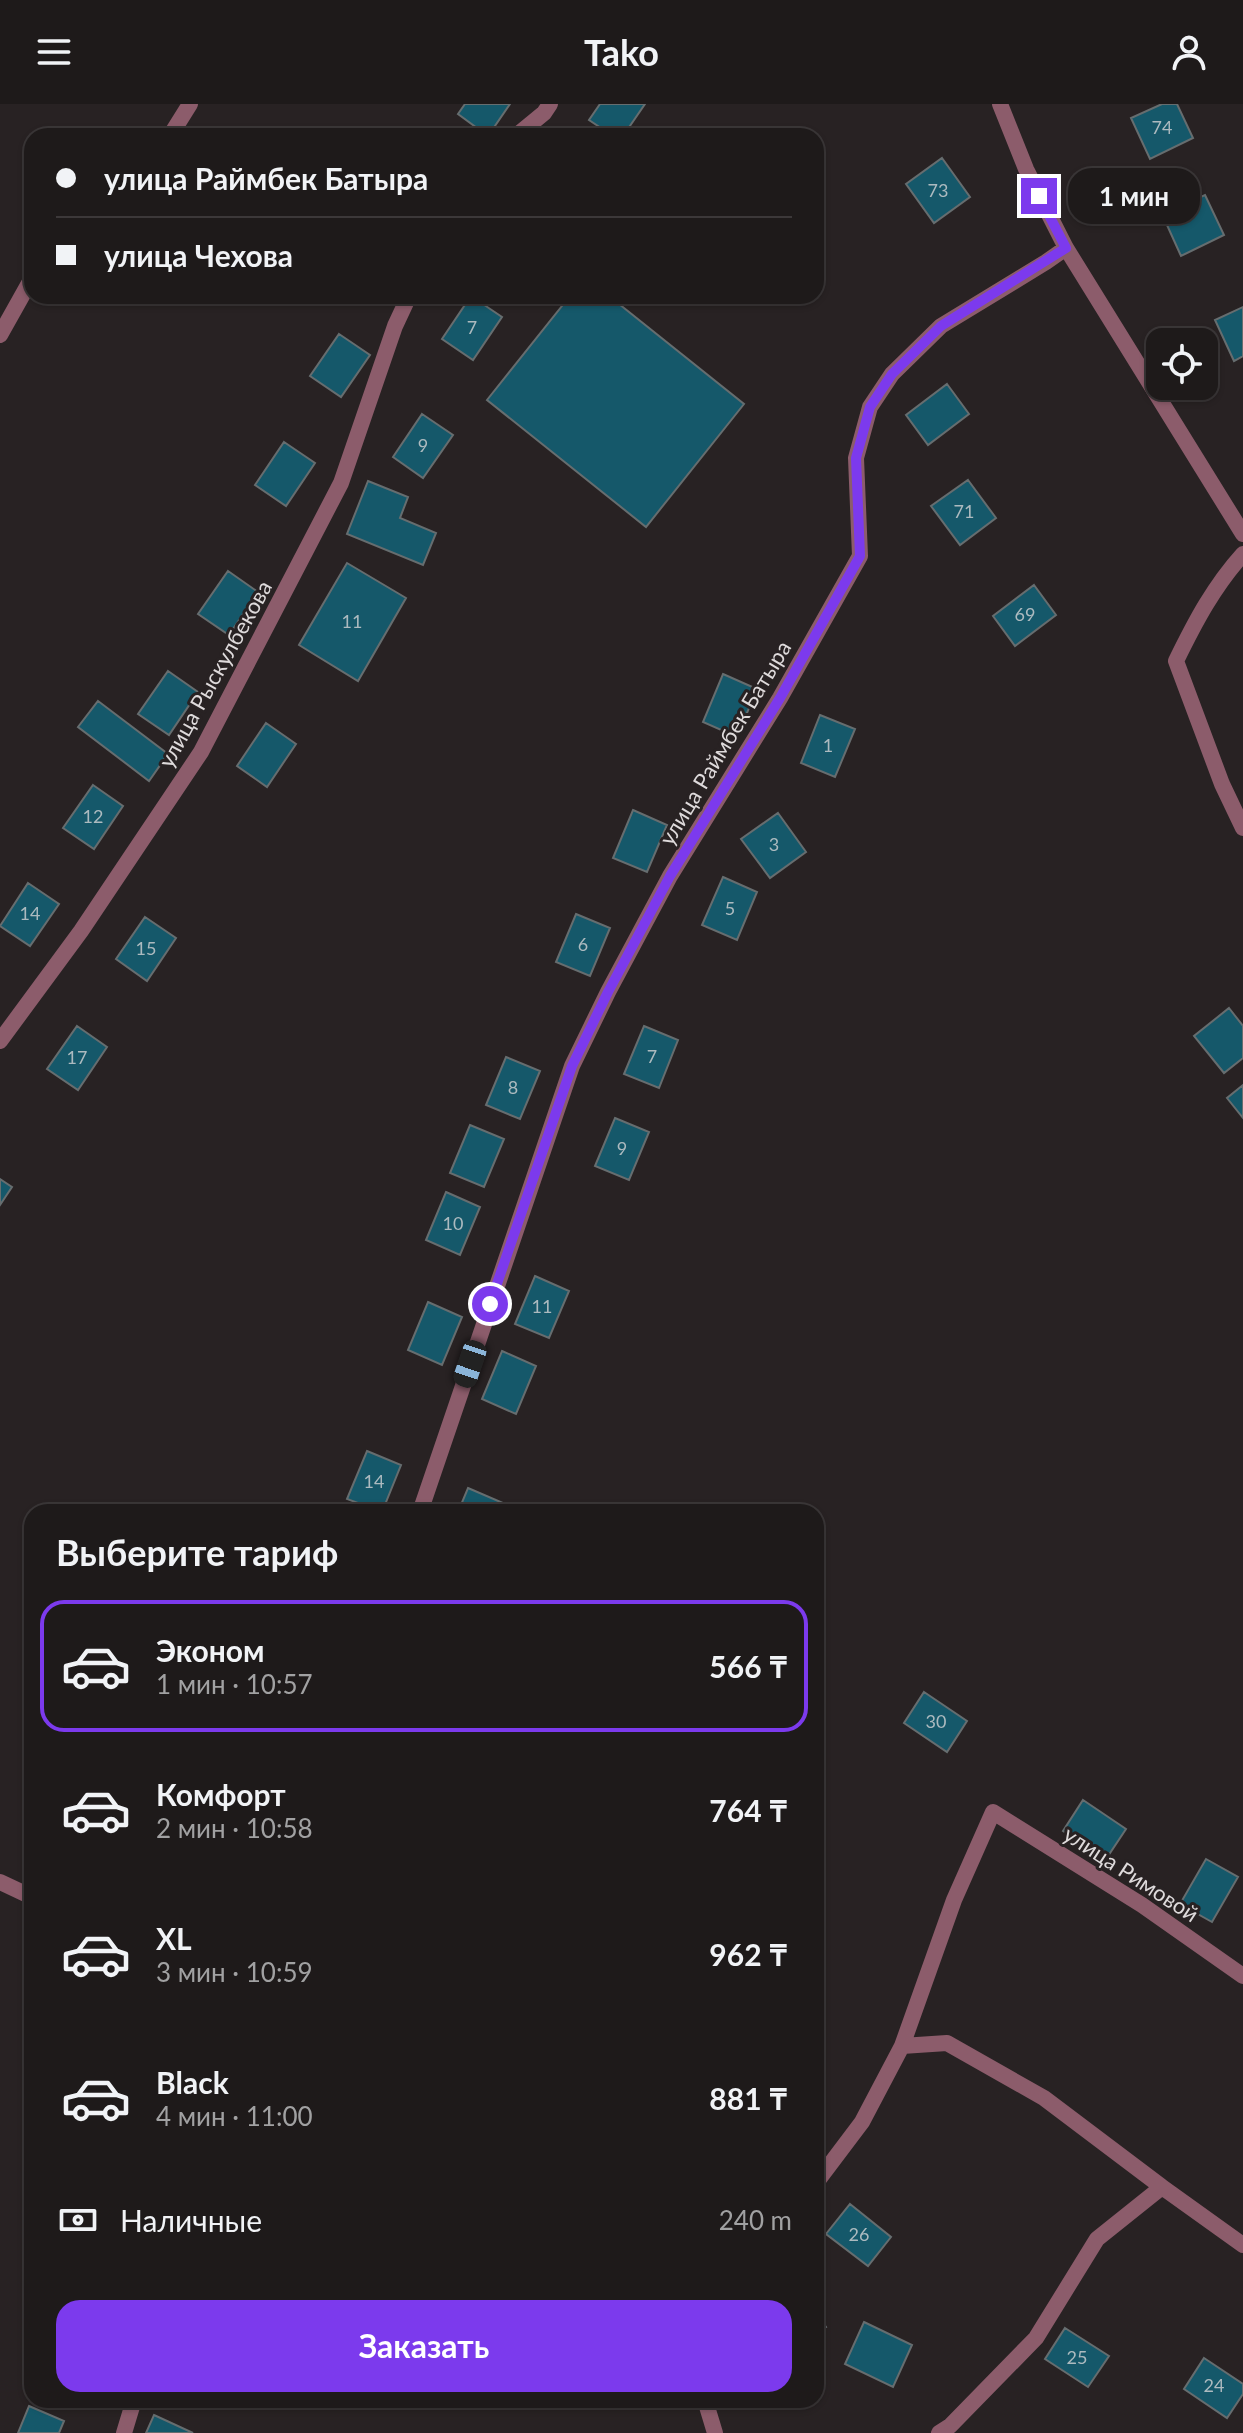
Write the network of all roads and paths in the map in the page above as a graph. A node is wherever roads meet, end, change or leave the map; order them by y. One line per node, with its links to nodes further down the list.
1 (190, 104): 4 (street)
2 (550, 104): 5 (street)
3 (1000, 104): 6 (street)
4 (175, 128)
5 (526, 128)
6 (1066, 248): 10 (street); 14 (street, улица Раймбек Батыра)
7 (24, 292): 9 (street)
8 (405, 304): 13 (street, улица Рыскулбекова)
9 (0, 335)
10 (1243, 534)
11 (1243, 554): 12 (street)
12 (1243, 828)
13 (0, 1041)
14 (423, 1504)
15 (0, 1882): 16 (street)
16 (24, 1893)
17 (1243, 1976): 18 (street, улица Римовой)
18 (902, 2046): 19 (street); 20 (street)
19 (824, 2172)
20 (1162, 2187): 21 (street); 26 (street)
21 (1243, 2245)
22 (132, 2408): 24 (street)
23 (707, 2408): 25 (street)
24 (124, 2433)
25 (715, 2433)
26 (939, 2433)

